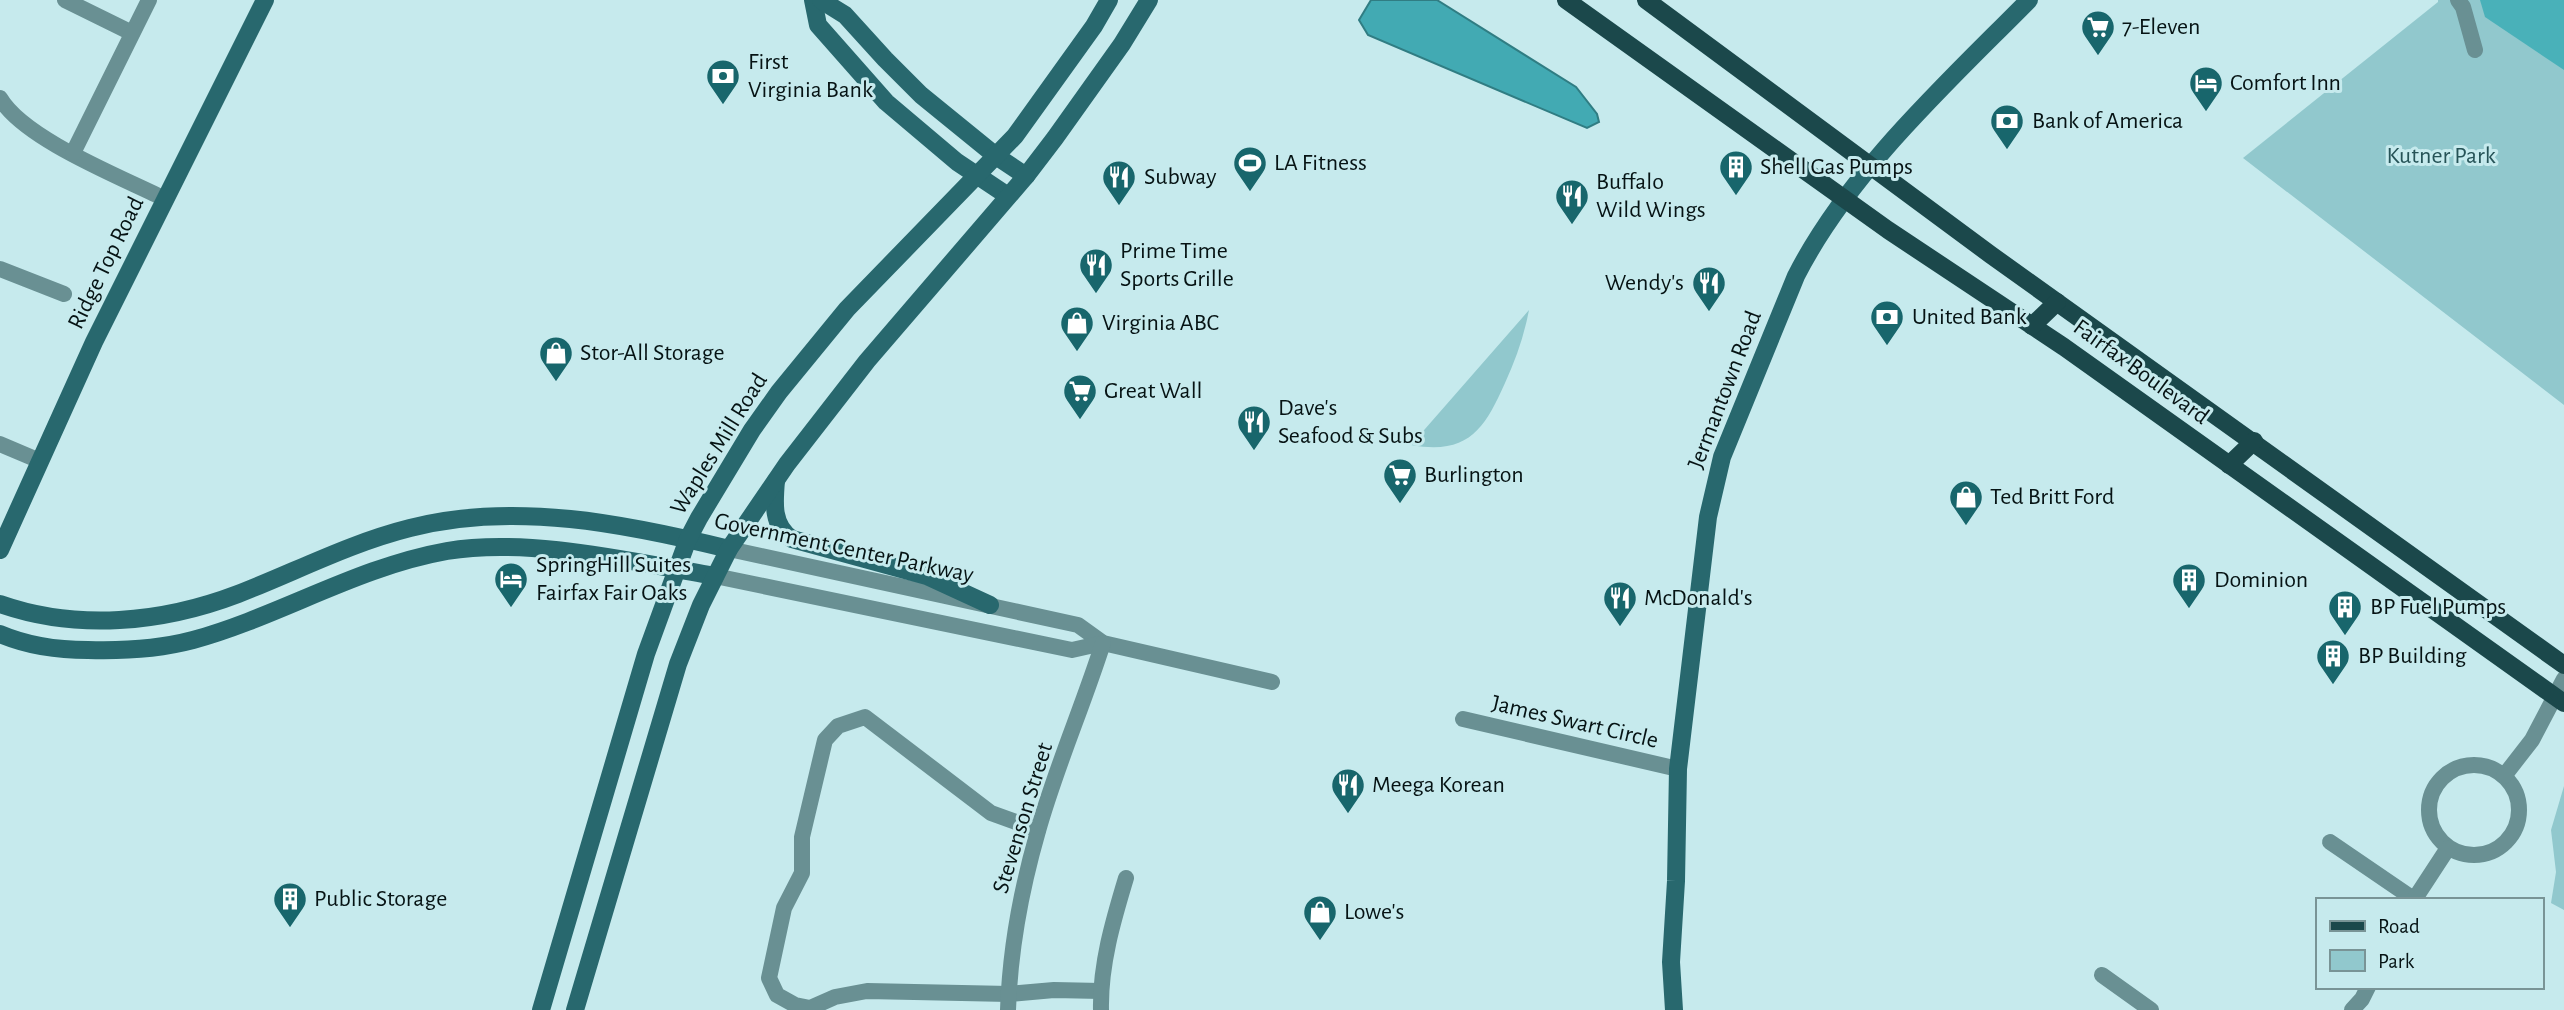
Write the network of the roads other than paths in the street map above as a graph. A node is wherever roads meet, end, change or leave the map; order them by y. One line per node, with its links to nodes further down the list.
1 (65, 0): 12 (street)
2 (149, 0): 12 (street)
3 (265, 0): 22 (main road, Ridge Top Road)
4 (813, 0): 18 (main road)
5 (821, 0): 16 (main road)
6 (1109, 0): 16 (main road, Waples Mill Road)
7 (1149, 0): 19 (main road)
8 (1566, 0): 21 (main road, Fairfax Boulevard)
9 (1646, 0): 17 (main road, Fairfax Boulevard)
10 (2029, 0): 17 (main road, Jermantown Road)
11 (2458, 0): 13 (street)
12 (132, 33): 15 (street)
13 (2476, 50)
14 (2, 104): 15 (street)
15 (73, 153): 22 (street)
16 (996, 156): 18 (main road, Waples Mill Road); 19 (main road)
17 (1871, 166): 21 (main road, Jermantown Road); 25 (main road, Fairfax Boulevard)
18 (978, 175): 20 (main road); 32 (main road, Waples Mill Road)
19 (1026, 176): 20 (main road)
20 (1008, 196): 31 (main road)
21 (1846, 198): 26 (main road, Fairfax Boulevard); 46 (main road, Jermantown Road)
22 (165, 199): 29 (main road, Ridge Top Road)
23 (0, 269): 24 (street)
24 (64, 294)
25 (2057, 302): 26 (main road); 27 (main road, Fairfax Boulevard)
26 (2032, 326): 30 (main road, Fairfax Boulevard)
27 (2254, 441): 30 (main road); 41 (main road, Fairfax Boulevard)
28 (0, 444): 29 (street)
29 (40, 460): 34 (main road, Ridge Top Road)
30 (2229, 466): 44 (main road, Fairfax Boulevard)
31 (776, 481): 33 (main road); 38 (main road)
32 (688, 539): 33 (main road, Government Center Parkway); 35 (main road, Waples Mill Road); 37 (main road, Government Center Parkway)
33 (729, 549): 36 (main road); 38 (street, Government Center Parkway)
34 (0, 551)
35 (677, 569): 36 (main road, Government Center Parkway); 39 (main road, Government Center Parkway); 59 (main road, Waples Mill Road)
36 (715, 576): 40 (street, Government Center Parkway); 60 (main road)
37 (0, 604)
38 (990, 606): 40 (street, Government Center Parkway)
39 (0, 635)
40 (1103, 643): 43 (street, Government Center Parkway); 48 (street, Stevenson Street)
41 (2564, 665)
42 (2564, 679): 44 (street)
43 (1272, 682)
44 (2559, 699): 47 (street)
45 (1463, 719): 46 (street, James Swart Circle)
46 (1678, 769): 62 (main road, Jermantown Road)
47 (2504, 776): 50 (street); 50 (street)
48 (1038, 830): 57 (street, Stevenson Street); 58 (street)
49 (2330, 842): 52 (street)
50 (2448, 848): 53 (street)
51 (1126, 878): 56 (street)
52 (2413, 898)
53 (2415, 898)
54 (2102, 975): 63 (street)
55 (2367, 989): 64 (street)
56 (1101, 992): 57 (street); 61 (street)
57 (1008, 1002): 58 (street)
58 (810, 1009)
59 (541, 1010)
60 (575, 1010)
61 (1101, 1010)
62 (1674, 1010)
63 (2151, 1010)
64 (2351, 1010)

